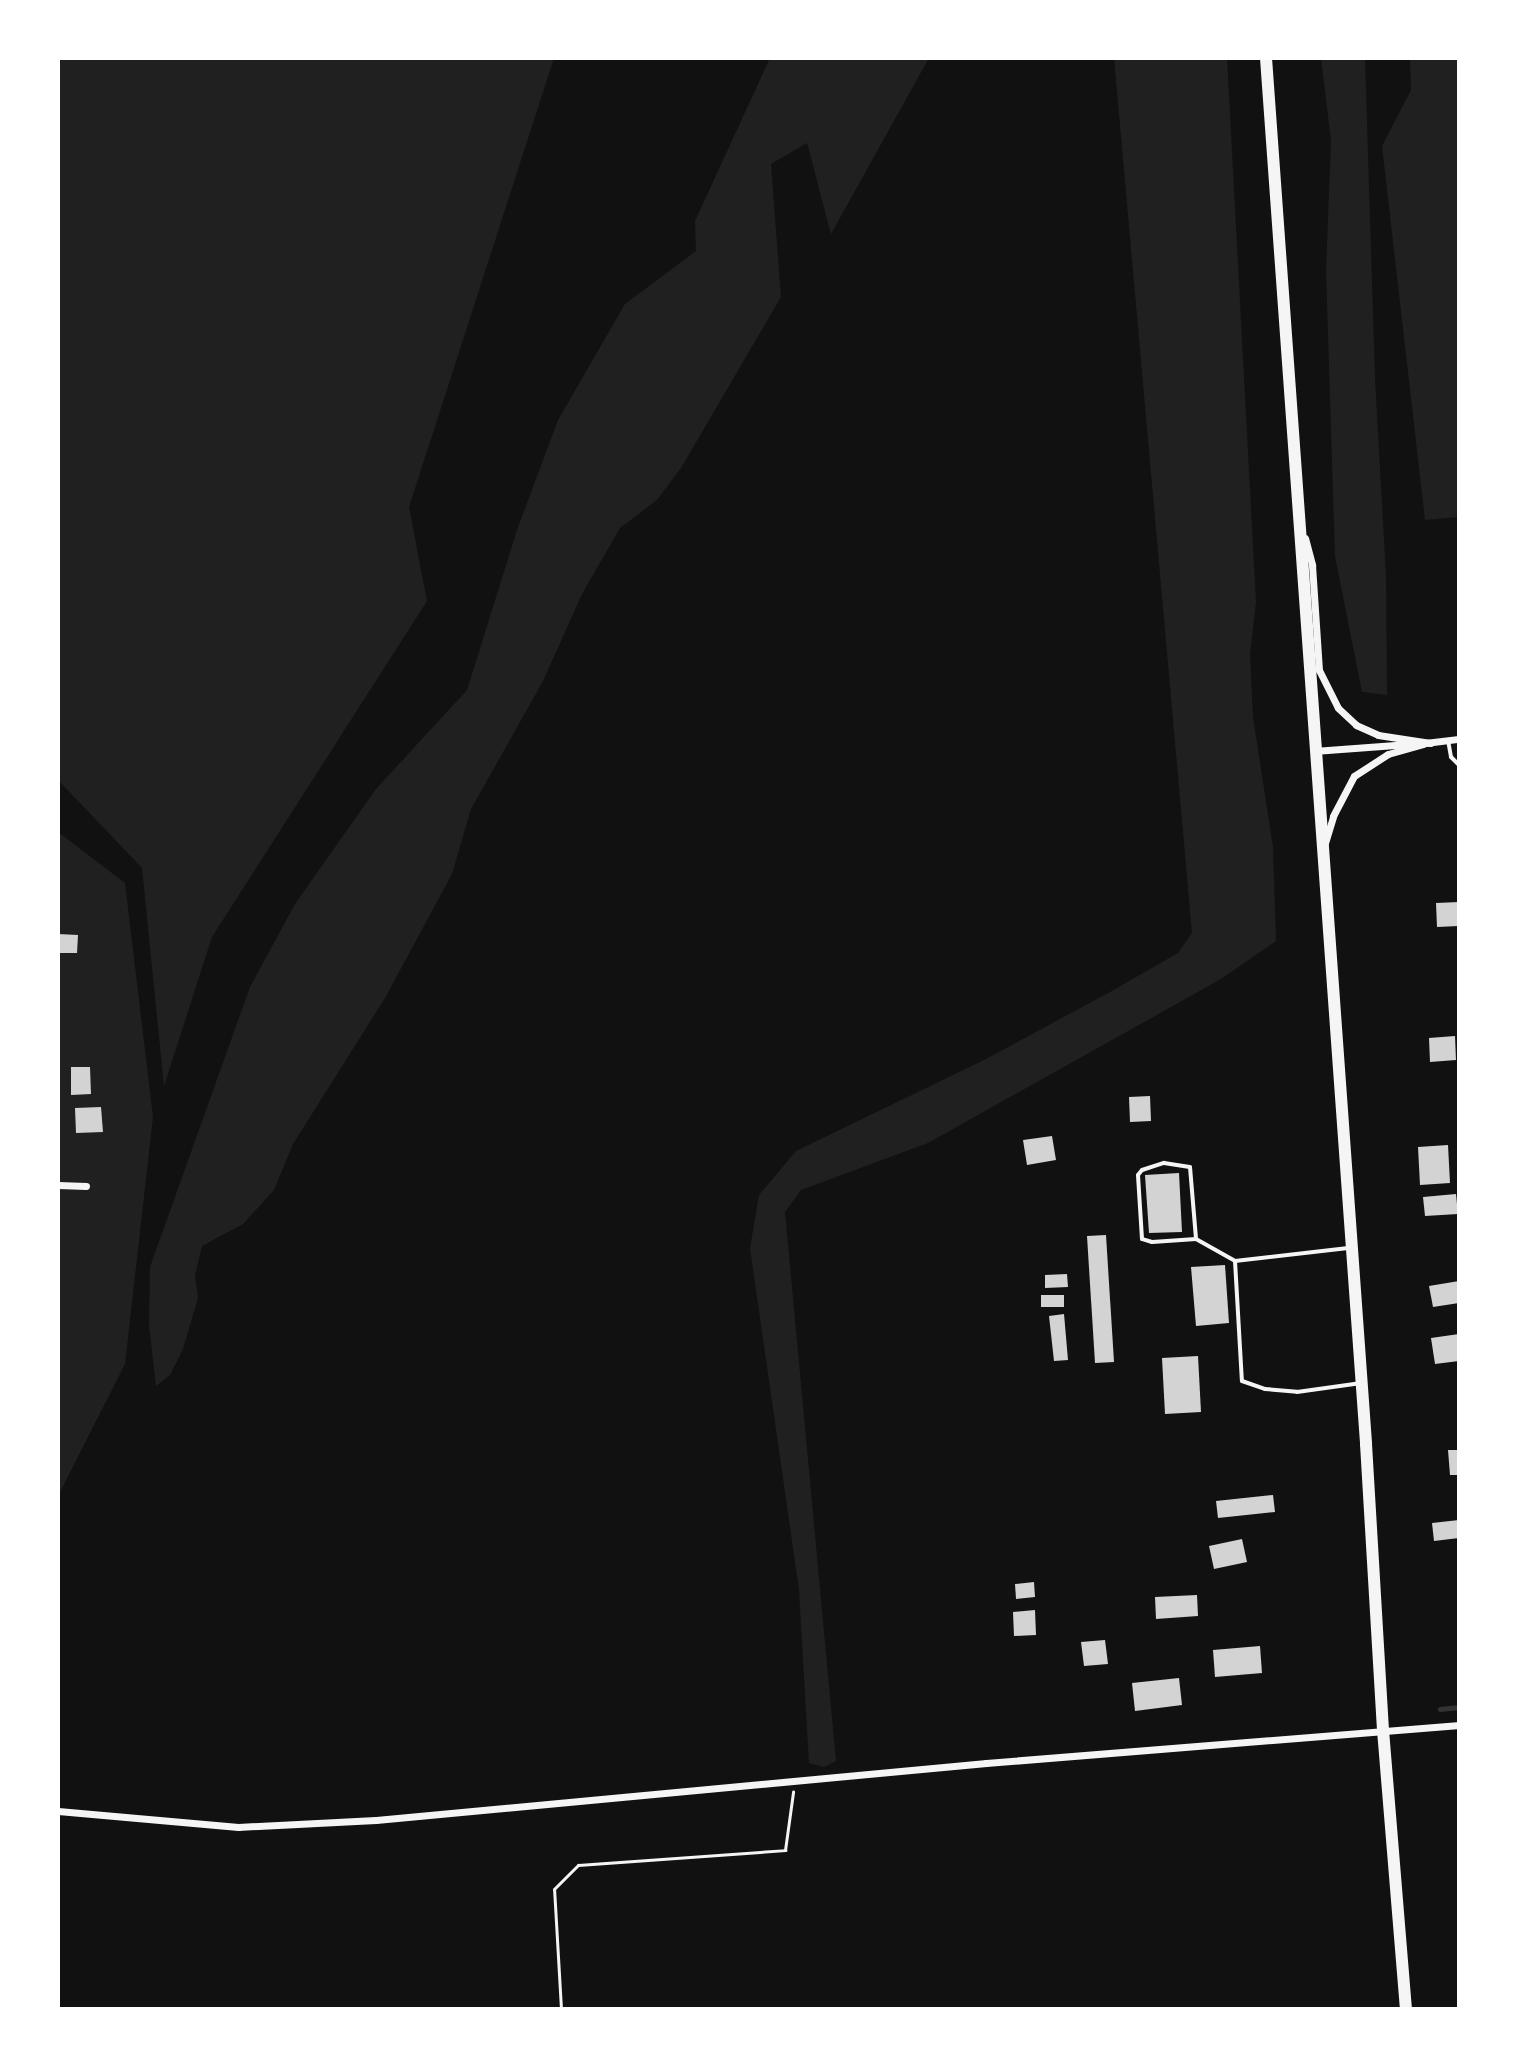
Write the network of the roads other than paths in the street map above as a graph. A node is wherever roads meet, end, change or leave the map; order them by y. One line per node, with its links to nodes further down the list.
1 (1266, 58): 2 (main road)
2 (1297, 505): 5 (street); 6 (main road)
3 (1459, 739): 4 (street)
4 (1448, 740): 5 (street); 7 (lane)
5 (1430, 743): 6 (street); 8 (street)
6 (1314, 751): 8 (main road)
7 (1459, 765)
8 (1321, 858): 12 (main road)
9 (58, 1185): 10 (street)
10 (86, 1186)
11 (1196, 1239): 11 (lane); 13 (lane)
12 (1350, 1248): 13 (lane); 14 (main road)
13 (1235, 1261): 14 (lane)
14 (1361, 1383): 16 (main road)
15 (1459, 1725): 16 (street)
16 (1383, 1730): 17 (street); 18 (main road)
17 (58, 1811)
18 (1406, 2009)

